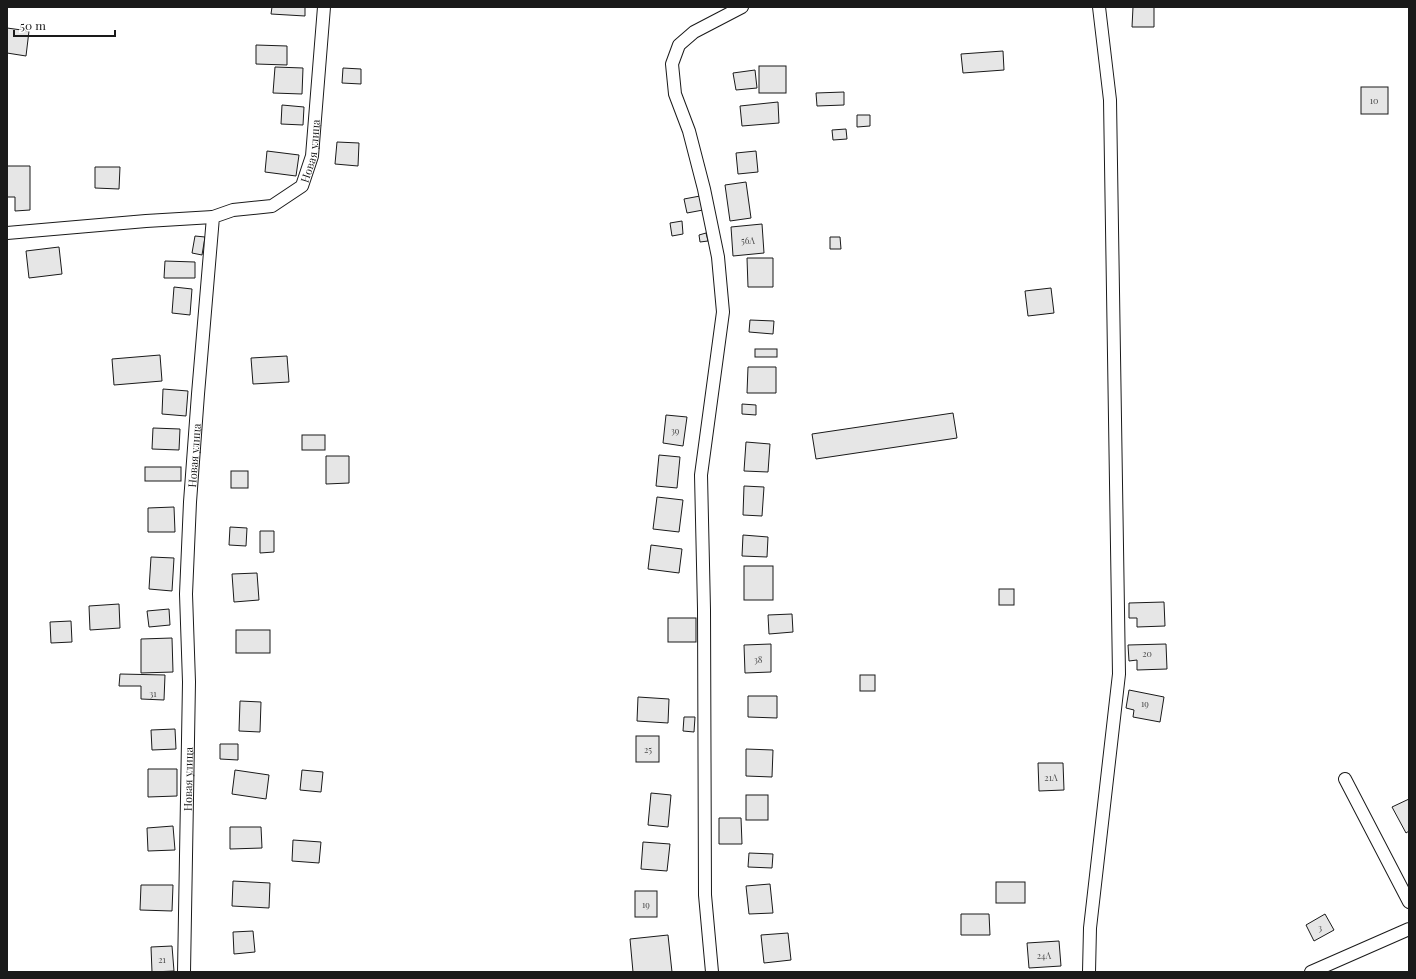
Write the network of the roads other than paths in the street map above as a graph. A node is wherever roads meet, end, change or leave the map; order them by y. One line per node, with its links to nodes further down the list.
1 (324, 7): 4 (street, Новая улица)
2 (742, 7): 10 (street)
3 (1099, 7): 11 (street)
4 (213, 217): 5 (street); 9 (street, Новая улица)
5 (7, 233)
6 (1345, 779): 7 (street)
7 (1409, 902)
8 (1409, 929): 12 (street)
9 (184, 972)
10 (712, 972)
11 (1089, 972)
12 (1311, 972)

